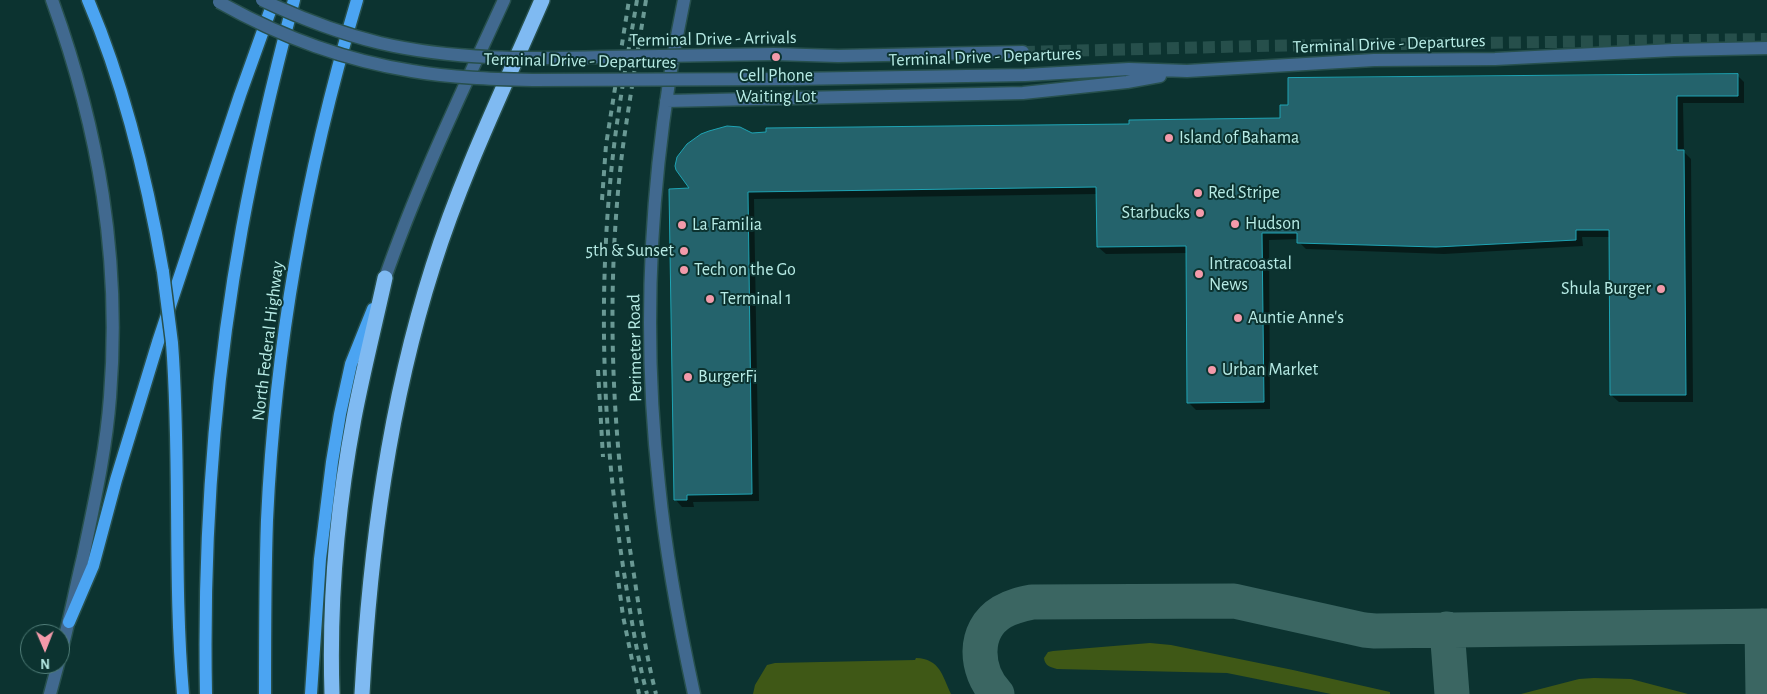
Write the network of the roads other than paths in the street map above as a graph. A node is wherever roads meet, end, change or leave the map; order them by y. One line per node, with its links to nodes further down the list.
1 (52, 0): 16 (street)
2 (88, 0): 19 (main road, bridge)
3 (262, 0): 12 (street, Terminal Drive - Arrivals, bridge)
4 (274, 0): 16 (main road)
5 (294, 0): 20 (main road)
6 (357, 0): 21 (main road, North Federal Highway)
7 (504, 0): 15 (street)
8 (542, 0): 24 (highway)
9 (684, 0): 14 (street, Perimeter Road)
10 (218, 1): 13 (street, Terminal Drive - Departures, bridge)
11 (1767, 48): 13 (street, Terminal Drive - Departures)
12 (1023, 52)
13 (1187, 71): 14 (street)
14 (666, 101): 25 (street, Perimeter Road)
15 (385, 278): 22 (main road); 23 (highway)
16 (69, 622)
17 (55, 674): 18 (street)
18 (50, 694)
19 (182, 694)
20 (206, 694)
21 (266, 694)
22 (310, 694)
23 (332, 694)
24 (362, 694)
25 (694, 694)

